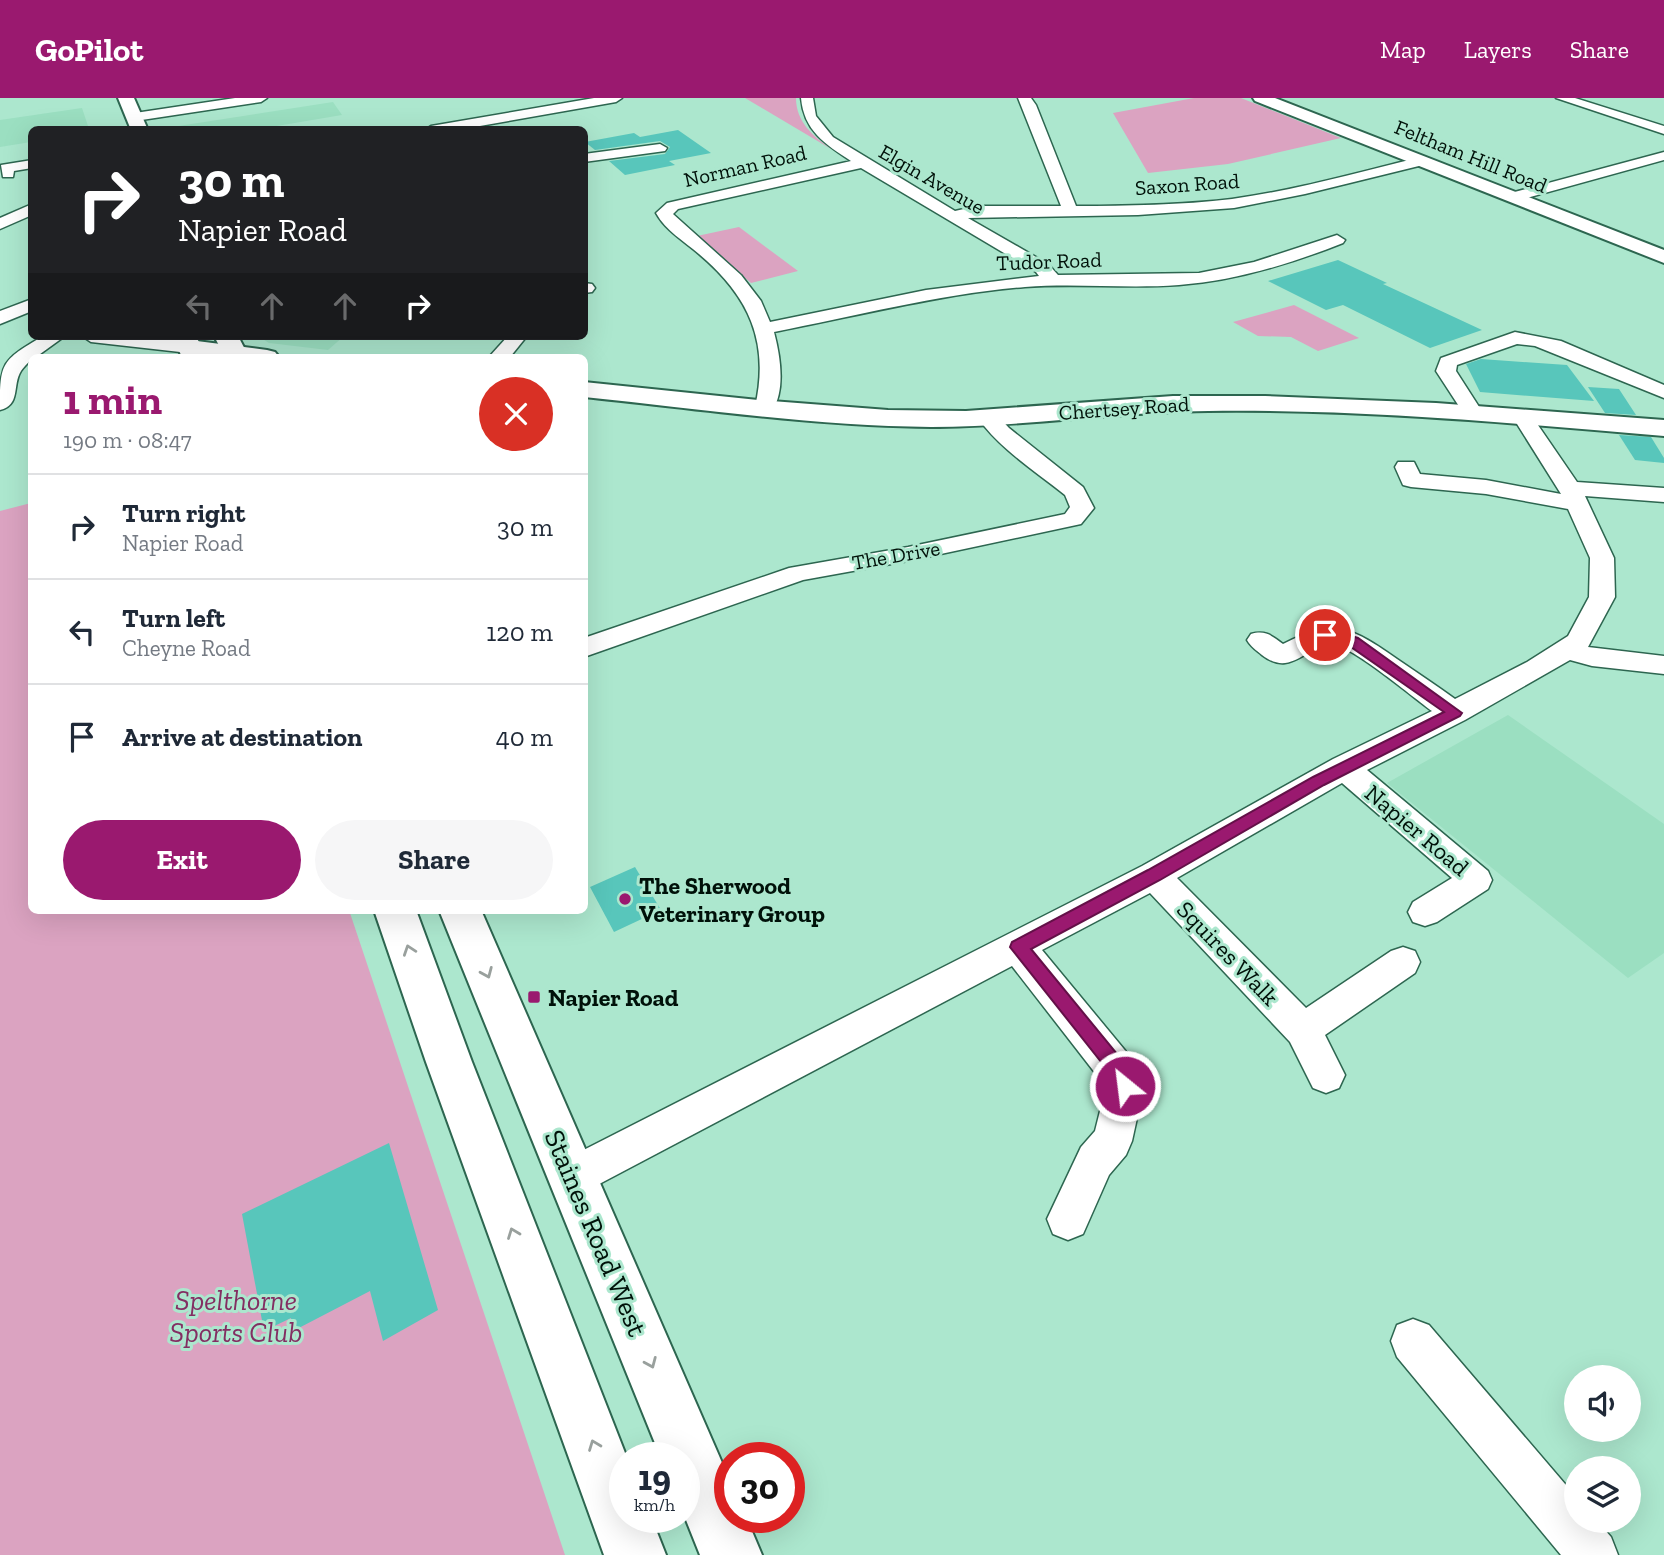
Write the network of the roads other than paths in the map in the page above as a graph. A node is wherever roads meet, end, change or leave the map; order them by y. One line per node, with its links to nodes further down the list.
1 (126, 98): 8 (main road)
2 (261, 98): 8 (street)
3 (616, 98): 9 (street)
4 (807, 98): 15 (street, Elgin Avenue)
5 (1024, 98): 19 (street)
6 (1261, 98): 14 (main road, Feltham Hill Road)
7 (1562, 98): 10 (street)
8 (137, 123)
9 (463, 126)
10 (1664, 131)
11 (660, 148): 13 (street)
12 (1664, 156): 18 (street)
13 (588, 157)
14 (1422, 161): 18 (main road, Feltham Hill Road); 19 (street, Saxon Road)
15 (863, 163): 21 (street, Elgin Avenue); 30 (street, Norman Road)
16 (28, 165): 17 (street)
17 (8, 174)
18 (1512, 197): 24 (main road, Feltham Hill Road)
19 (1070, 210): 21 (street, Saxon Road)
20 (28, 211): 22 (street)
21 (952, 216): 25 (street, Elgin Avenue)
22 (0, 224)
23 (1336, 240): 25 (street, Tudor Road)
24 (1664, 257)
25 (1054, 282): 30 (street, Tudor Road)
26 (28, 306): 27 (street)
27 (0, 318)
28 (0, 326): 29 (street)
29 (21, 328)
30 (762, 329): 43 (street, Norman Road)
31 (50, 340): 36 (street)
32 (138, 340): 34 (street)
33 (515, 340): 38 (street)
34 (193, 344): 35 (main road)
35 (232, 351): 37 (main road)
36 (31, 354)
37 (250, 354)
38 (502, 354)
39 (28, 356): 42 (street)
40 (588, 388): 43 (main road, Chertsey Road)
41 (1664, 391): 44 (street)
42 (0, 404)
43 (765, 407): 46 (main road, Chertsey Road)
44 (1473, 412): 45 (main road, Chertsey Road); 46 (main road, Chertsey Road)
45 (1522, 416): 47 (main road, Chertsey Road); 50 (street, Napier Road)
46 (989, 418): 52 (street, The Drive)
47 (1664, 428)
48 (1406, 467): 50 (street)
49 (1664, 495): 50 (street)
50 (1574, 496): 53 (street, Napier Road)
51 (1260, 640): 55 (street)
52 (588, 647)
53 (1566, 650): 54 (street); 55 (street, Napier Road)
54 (1664, 665)
55 (1455, 713): 56 (street, Napier Road)
56 (1345, 767): 57 (street, Napier Road); 58 (street, Napier Road)
57 (1154, 875): 61 (street, Napier Road); 63 (street, Squires Walk)
58 (1425, 912)
59 (396, 914): 68 (main road, one-way to 59)
60 (462, 914): 65 (main road, Staines Road West, one-way to 65)
61 (1018, 947): 65 (street, Napier Road); 66 (street)
62 (1403, 962): 63 (street)
63 (1303, 1030): 64 (street, Squires Walk)
64 (1326, 1075)
65 (572, 1177): 69 (main road, Staines Road West, one-way to 69)
66 (1068, 1219)
67 (1413, 1341): 70 (street)
68 (635, 1555)
69 (732, 1555)
70 (1593, 1555)

